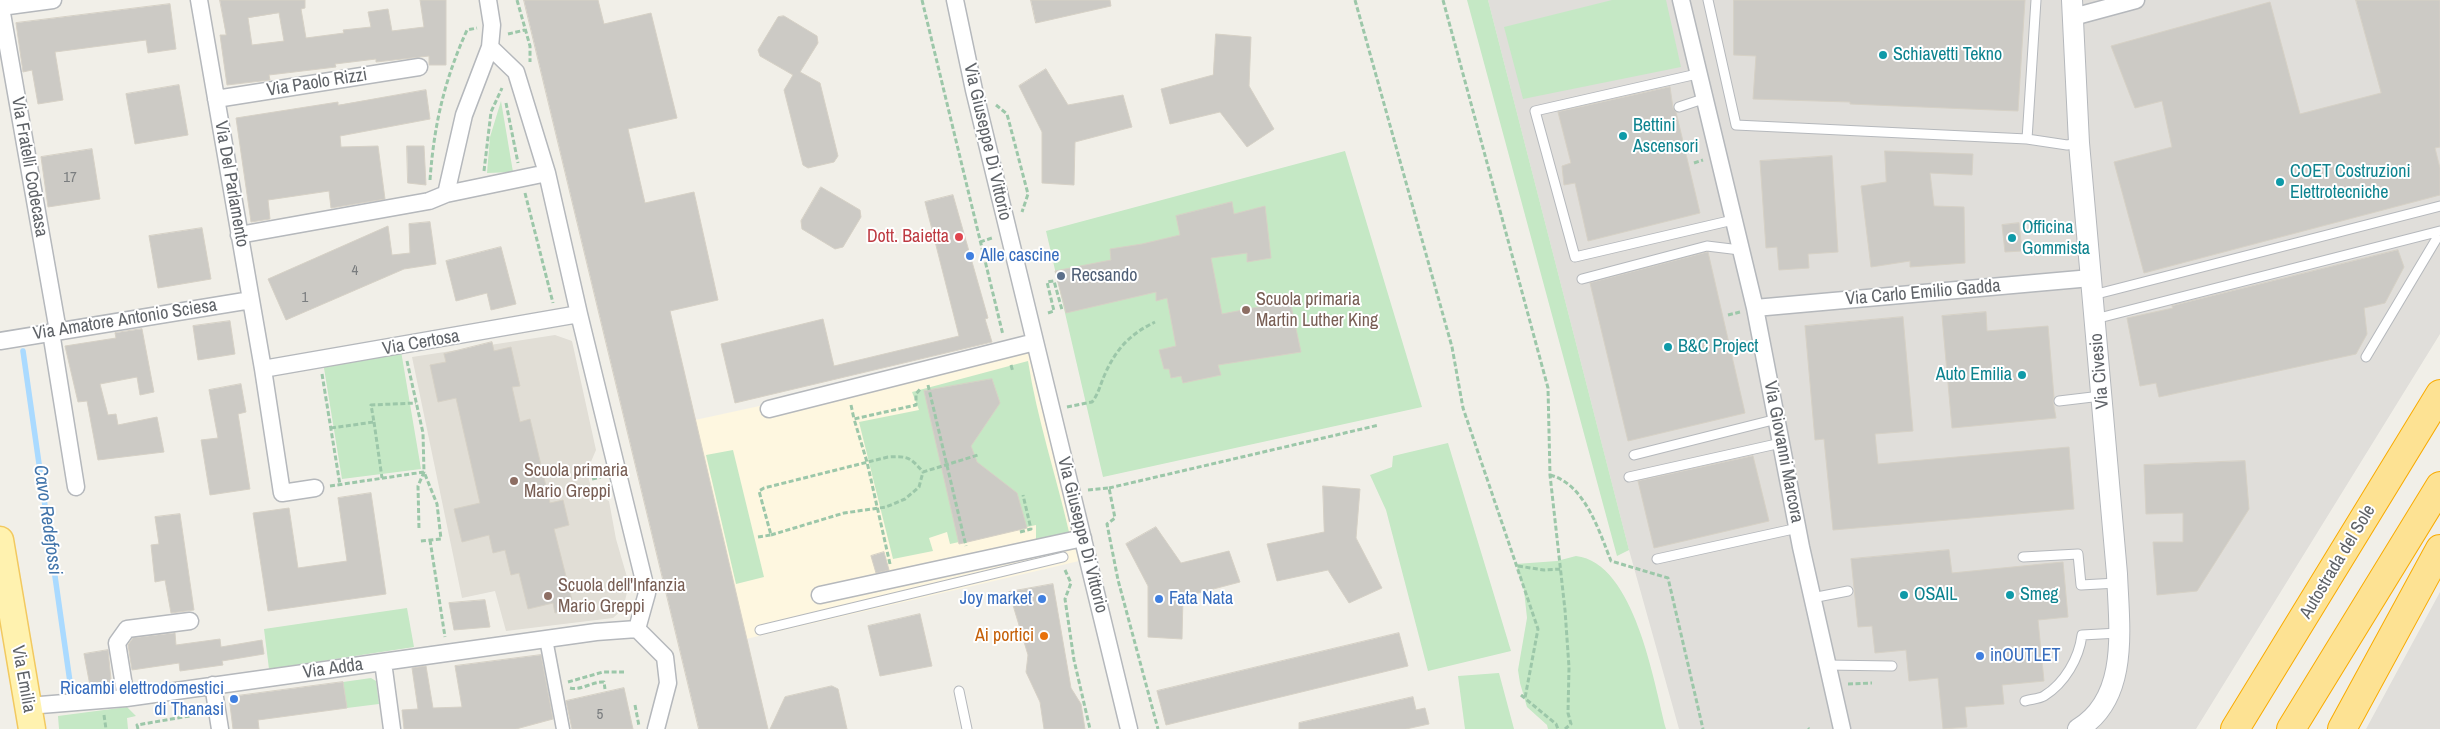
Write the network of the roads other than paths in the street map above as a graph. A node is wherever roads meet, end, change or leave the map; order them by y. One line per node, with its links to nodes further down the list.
1 (53, 0): 9 (street)
2 (198, 0): 14 (street, Via Del Parlamento)
3 (488, 0): 11 (street)
4 (955, 0): 34 (street, Via Giuseppe Di Vittorio)
5 (1681, 0): 13 (street, Via Giovanni Marcora)
6 (1708, 0): 17 (lane)
7 (2036, 0): 17 (lane)
8 (2136, 0): 10 (street)
9 (0, 5): 32 (street, Via Fratelli Codecasa)
10 (2073, 9): 18 (street, Via Civesio)
11 (490, 47): 19 (street); 20 (street)
12 (419, 67): 14 (street, Via Paolo Rizzi)
13 (1697, 74): 15 (street, Via Giovanni Marcora); 22 (lane)
14 (216, 99): 24 (street, Via Del Parlamento)
15 (1703, 99): 16 (lane); 22 (street, Via Giovanni Marcora)
16 (1678, 107)
17 (2027, 139): 18 (lane)
18 (2079, 143): 27 (street, Via Civesio)
19 (547, 173): 20 (street); 30 (street)
20 (446, 194): 24 (street)
21 (2440, 206): 27 (lane)
22 (1733, 220): 25 (street, Via Giovanni Marcora)
23 (2440, 232): 31 (lane); 35 (lane)
24 (239, 235): 28 (street, Via Del Parlamento)
25 (1740, 250): 26 (lane); 29 (street, Via Giovanni Marcora)
26 (1582, 279)
27 (2092, 286): 29 (street, Via Carlo Emilio Gadda); 31 (street, Via Civesio)
28 (251, 300): 32 (street, Via Amatore Antonio Sciesa); 36 (street, Via Del Parlamento)
29 (1755, 308): 41 (street, Via Giovanni Marcora)
30 (579, 314): 36 (street, Via Certosa); 60 (street)
31 (2095, 319): 38 (street, Via Civesio)
32 (54, 332): 33 (street, Via Amatore Antonio Sciesa); 46 (street, Via Fratelli Codecasa)
33 (0, 341)
34 (1035, 342): 40 (street); 49 (street, Via Giuseppe Di Vittorio)
35 (2366, 357)
36 (263, 369): 47 (street, Via Del Parlamento)
37 (2440, 394): 80 (highway, Autostrada del Sole)
38 (2102, 396): 39 (lane); 55 (street, Via Civesio)
39 (2059, 401)
40 (769, 409)
41 (1776, 419): 42 (street, Via Giovanni Marcora); 43 (lane)
42 (1781, 443): 44 (lane); 48 (street, Via Giovanni Marcora)
43 (1634, 454)
44 (1629, 477)
45 (2440, 486): 81 (highway)
46 (76, 487)
47 (314, 488)
48 (1798, 528): 54 (lane); 58 (street, Via Giovanni Marcora)
49 (1082, 538): 57 (street); 77 (street, Via Giuseppe Di Vittorio)
50 (0, 540): 71 (main road, Via Emilia)
51 (2440, 549): 82 (highway)
52 (1063, 557): 61 (lane)
53 (2023, 557): 55 (lane)
54 (1657, 559)
55 (2117, 583): 62 (street, Via Civesio)
56 (1848, 591): 58 (lane)
57 (820, 595)
58 (1812, 598): 65 (street, Via Giovanni Marcora)
59 (190, 621): 69 (street)
60 (637, 629): 63 (street, Via Adda); 75 (street)
61 (760, 630)
62 (2119, 633): 70 (lane); 79 (street, Via Civesio)
63 (546, 639): 64 (street, Via Adda); 74 (street)
64 (382, 662): 67 (street, Via Adda); 73 (street)
65 (1826, 665): 66 (lane); 78 (street, Via Giovanni Marcora)
66 (1892, 666)
67 (213, 685): 69 (street, Via Adda); 72 (street)
68 (958, 691): 76 (lane)
69 (126, 698): 71 (street, Via Adda)
70 (2025, 701)
71 (30, 718)
72 (220, 729)
73 (392, 729)
74 (563, 729)
75 (656, 729)
76 (966, 729)
77 (1129, 729)
78 (1842, 729)
79 (2078, 729)
80 (2235, 729)
81 (2291, 729)
82 (2342, 729)

